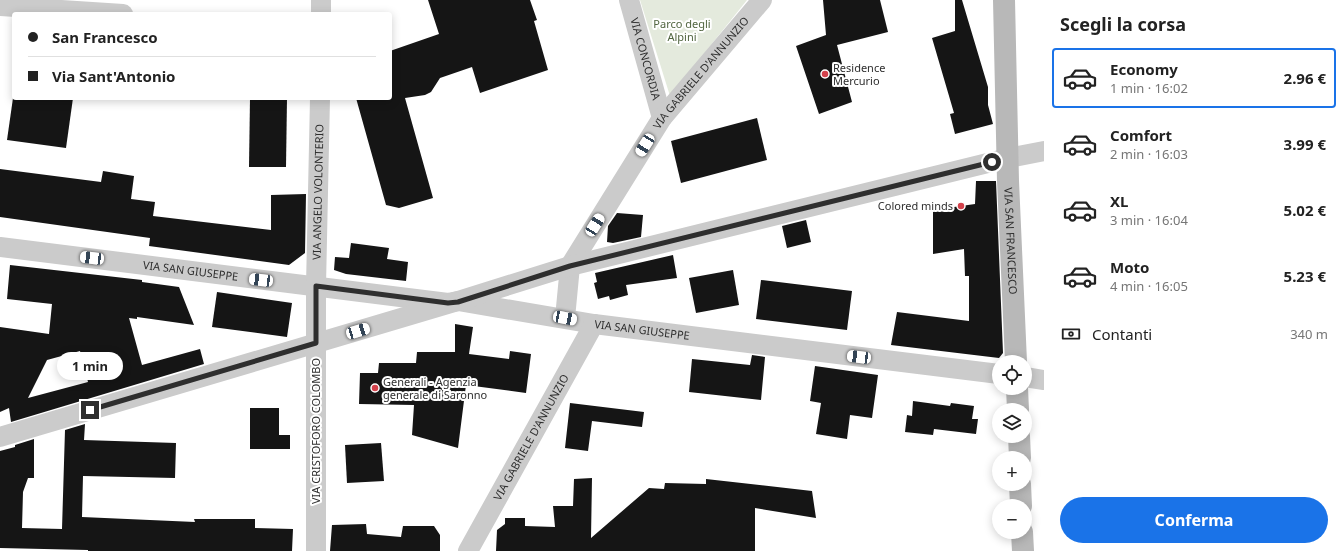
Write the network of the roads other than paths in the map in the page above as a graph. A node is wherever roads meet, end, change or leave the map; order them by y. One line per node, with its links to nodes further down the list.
1 (321, 0): 7 (street)
2 (629, 0): 9 (street, VIA CONCORDIA)
3 (762, 0): 9 (street, VIA GABRIELE D'ANNUNZIO)
4 (1004, 0): 11 (street, VIA SAN FRANCESCO)
5 (0, 6): 6 (street)
6 (92, 12)
7 (321, 12)
8 (320, 100): 14 (street, VIA ANGELO VOLONTERIO)
9 (662, 118): 13 (street, VIA GABRIELE D'ANNUNZIO)
10 (1044, 151): 11 (street)
11 (1008, 158): 13 (street); 19 (street, VIA SAN FRANCESCO)
12 (0, 247): 14 (street, VIA SAN GIUSEPPE)
13 (570, 266): 15 (street); 16 (street, VIA GABRIELE D'ANNUNZIO)
14 (316, 286): 15 (street, VIA SAN GIUSEPPE); 18 (street, VIA CRISTOFORO COLOMBO)
15 (458, 302): 16 (street, VIA SAN GIUSEPPE); 18 (street)
16 (565, 318): 17 (street, VIA SAN GIUSEPPE)
17 (594, 324): 20 (street, VIA SAN GIUSEPPE); 26 (street, VIA GABRIELE D'ANNUNZIO)
18 (316, 343): 23 (street); 25 (street, VIA CRISTOFORO COLOMBO)
19 (1016, 355)
20 (992, 373)
21 (1032, 378): 22 (street)
22 (1044, 380)
23 (0, 437)
24 (1022, 539): 27 (street)
25 (316, 551)
26 (468, 551)
27 (1023, 551)

